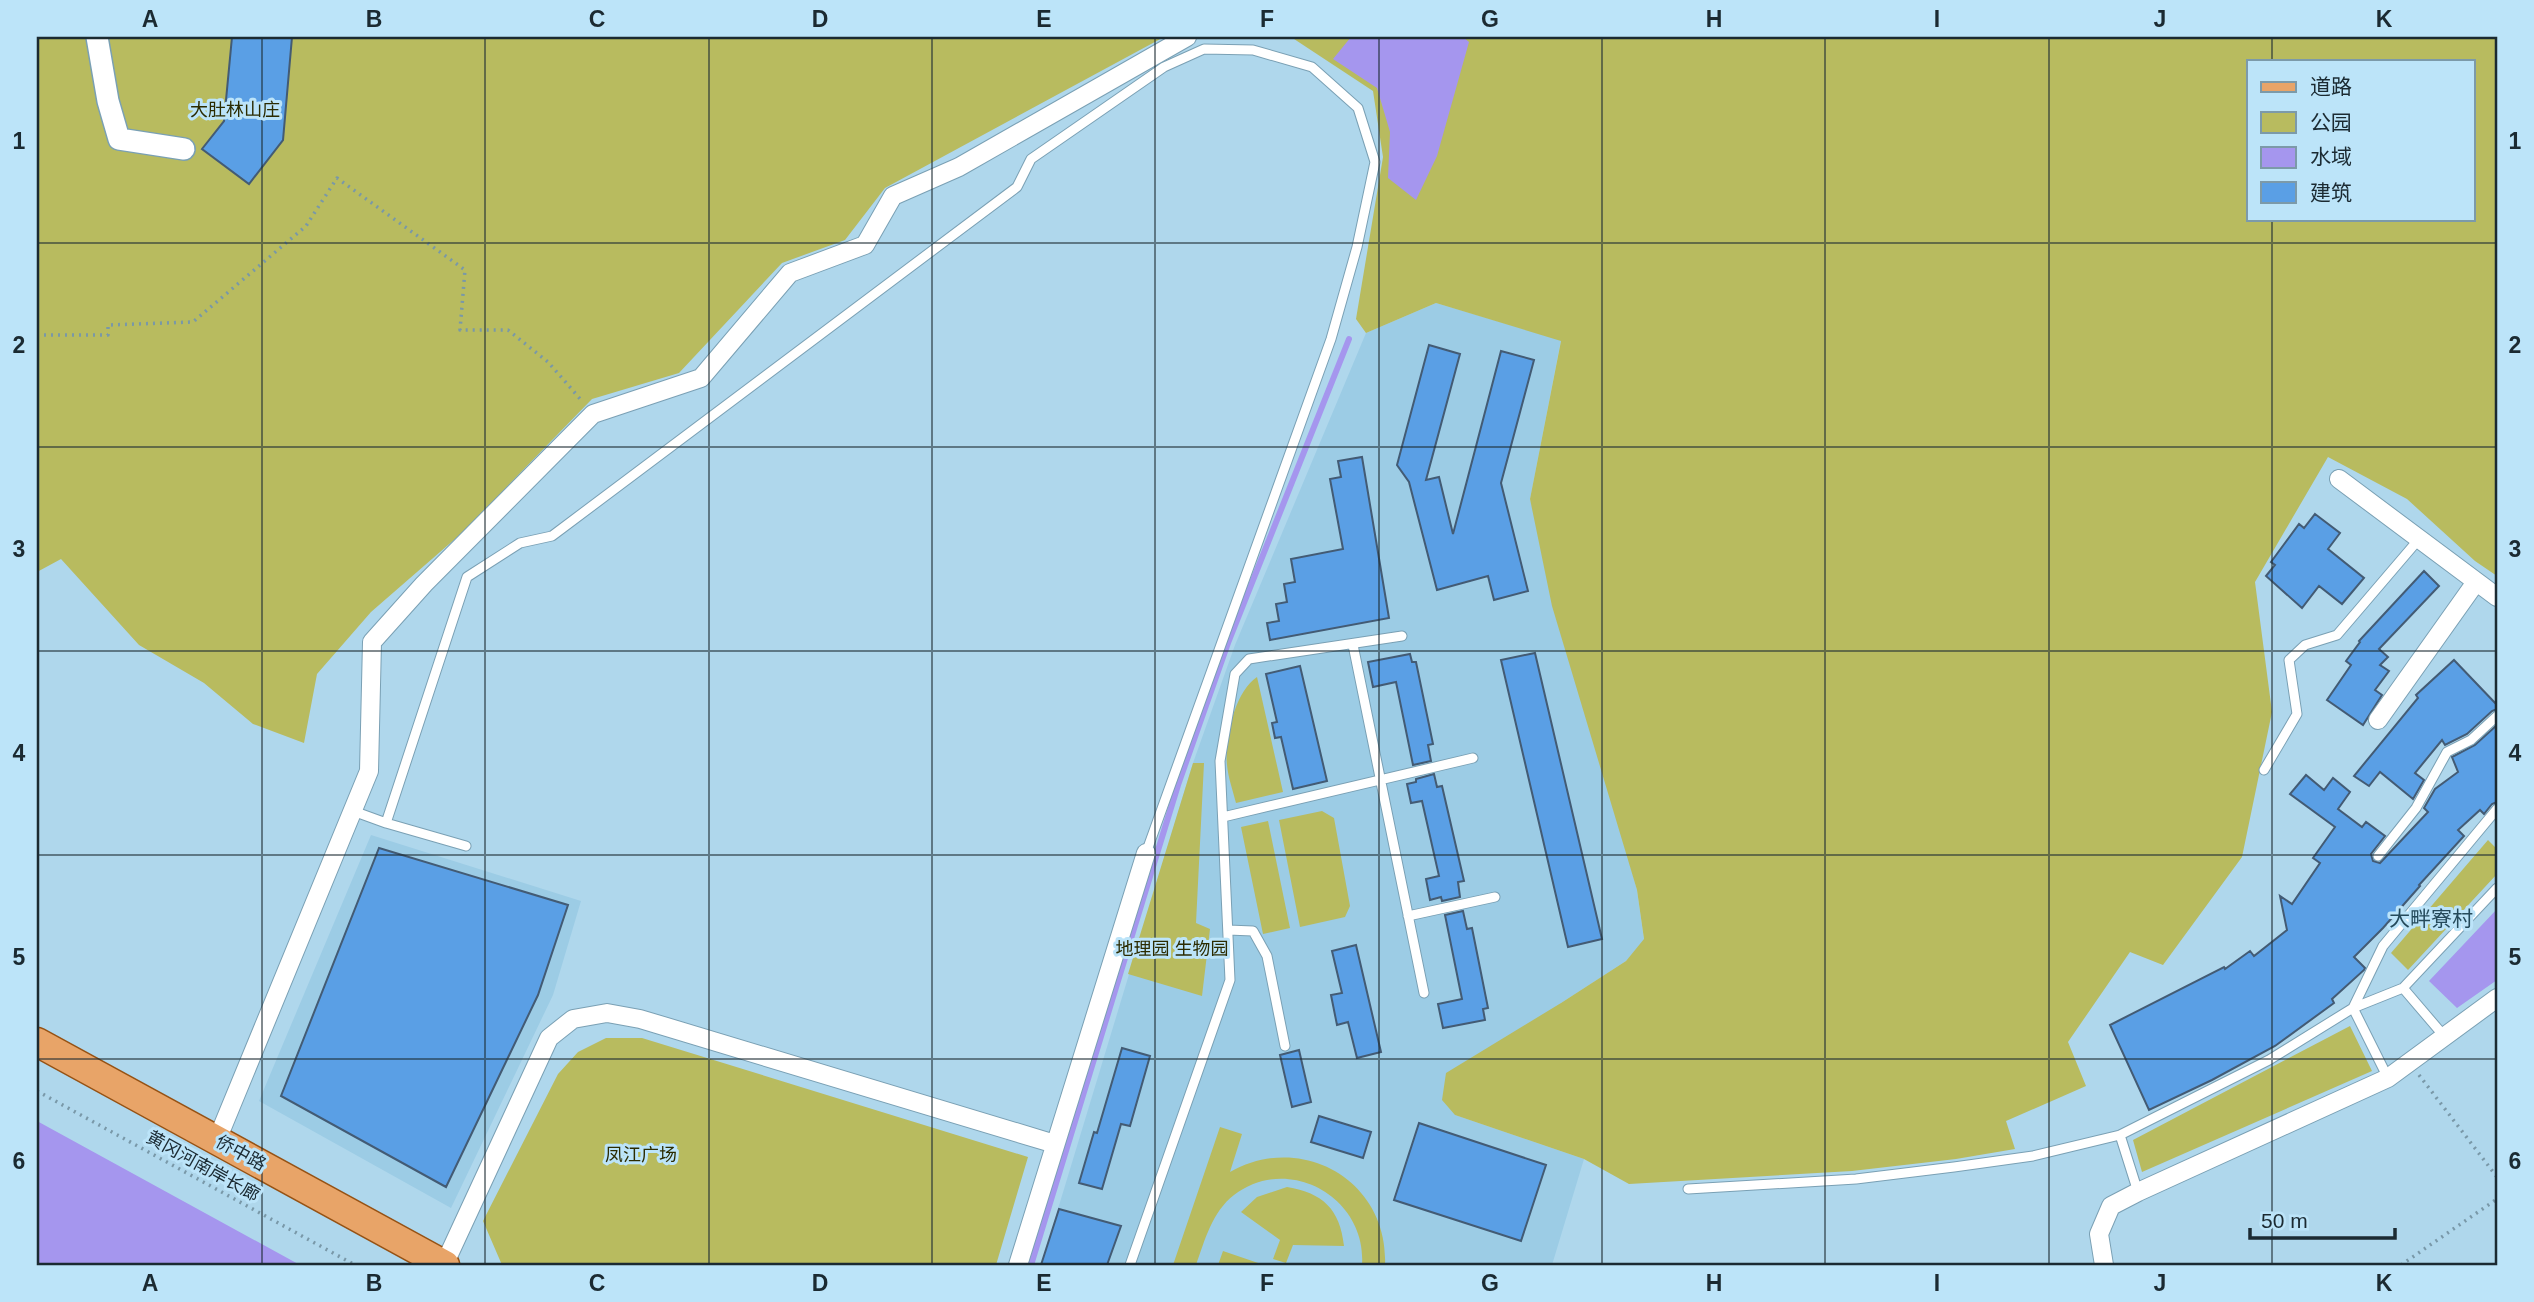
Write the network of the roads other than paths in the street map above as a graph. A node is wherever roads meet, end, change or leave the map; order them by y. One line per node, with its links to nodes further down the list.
1 (97, 37): 3 (street)
2 (1187, 37): 16 (street)
3 (184, 149)
4 (2339, 479): 5 (street)
5 (2419, 539): 6 (street); 13 (lane)
6 (2476, 582): 7 (street); 11 (street)
7 (2497, 597)
8 (1402, 636): 9 (lane)
9 (1353, 645): 14 (lane); 17 (lane)
10 (2497, 716): 21 (lane)
11 (2378, 720)
12 (1473, 758): 14 (lane)
13 (2264, 770)
14 (1380, 780): 17 (lane); 24 (lane)
15 (2497, 809): 29 (lane)
16 (353, 811): 18 (lane); 35 (street)
17 (1223, 817): 25 (lane)
18 (386, 822): 19 (lane); 20 (lane)
19 (466, 846)
20 (1146, 853): 36 (street)
21 (2378, 856)
22 (2497, 888): 26 (lane)
23 (1495, 897): 24 (lane)
24 (1408, 916): 27 (lane)
25 (1228, 930): 32 (lane); 41 (lane)
26 (2403, 988): 29 (lane); 30 (lane)
27 (1424, 993)
28 (2497, 998): 30 (street)
29 (2353, 1008): 33 (lane); 34 (lane)
30 (2444, 1036): 33 (street)
31 (37, 1041): 35 (main road, 侨中路)
32 (1285, 1046)
33 (2388, 1078): 38 (street)
34 (2120, 1135): 37 (lane); 38 (lane)
35 (217, 1140): 39 (main road, 侨中路)
36 (1055, 1144): 39 (street); 40 (street)
37 (1688, 1189)
38 (2138, 1192): 42 (street)
39 (444, 1265)
40 (1018, 1265)
41 (1130, 1265)
42 (2104, 1265)

